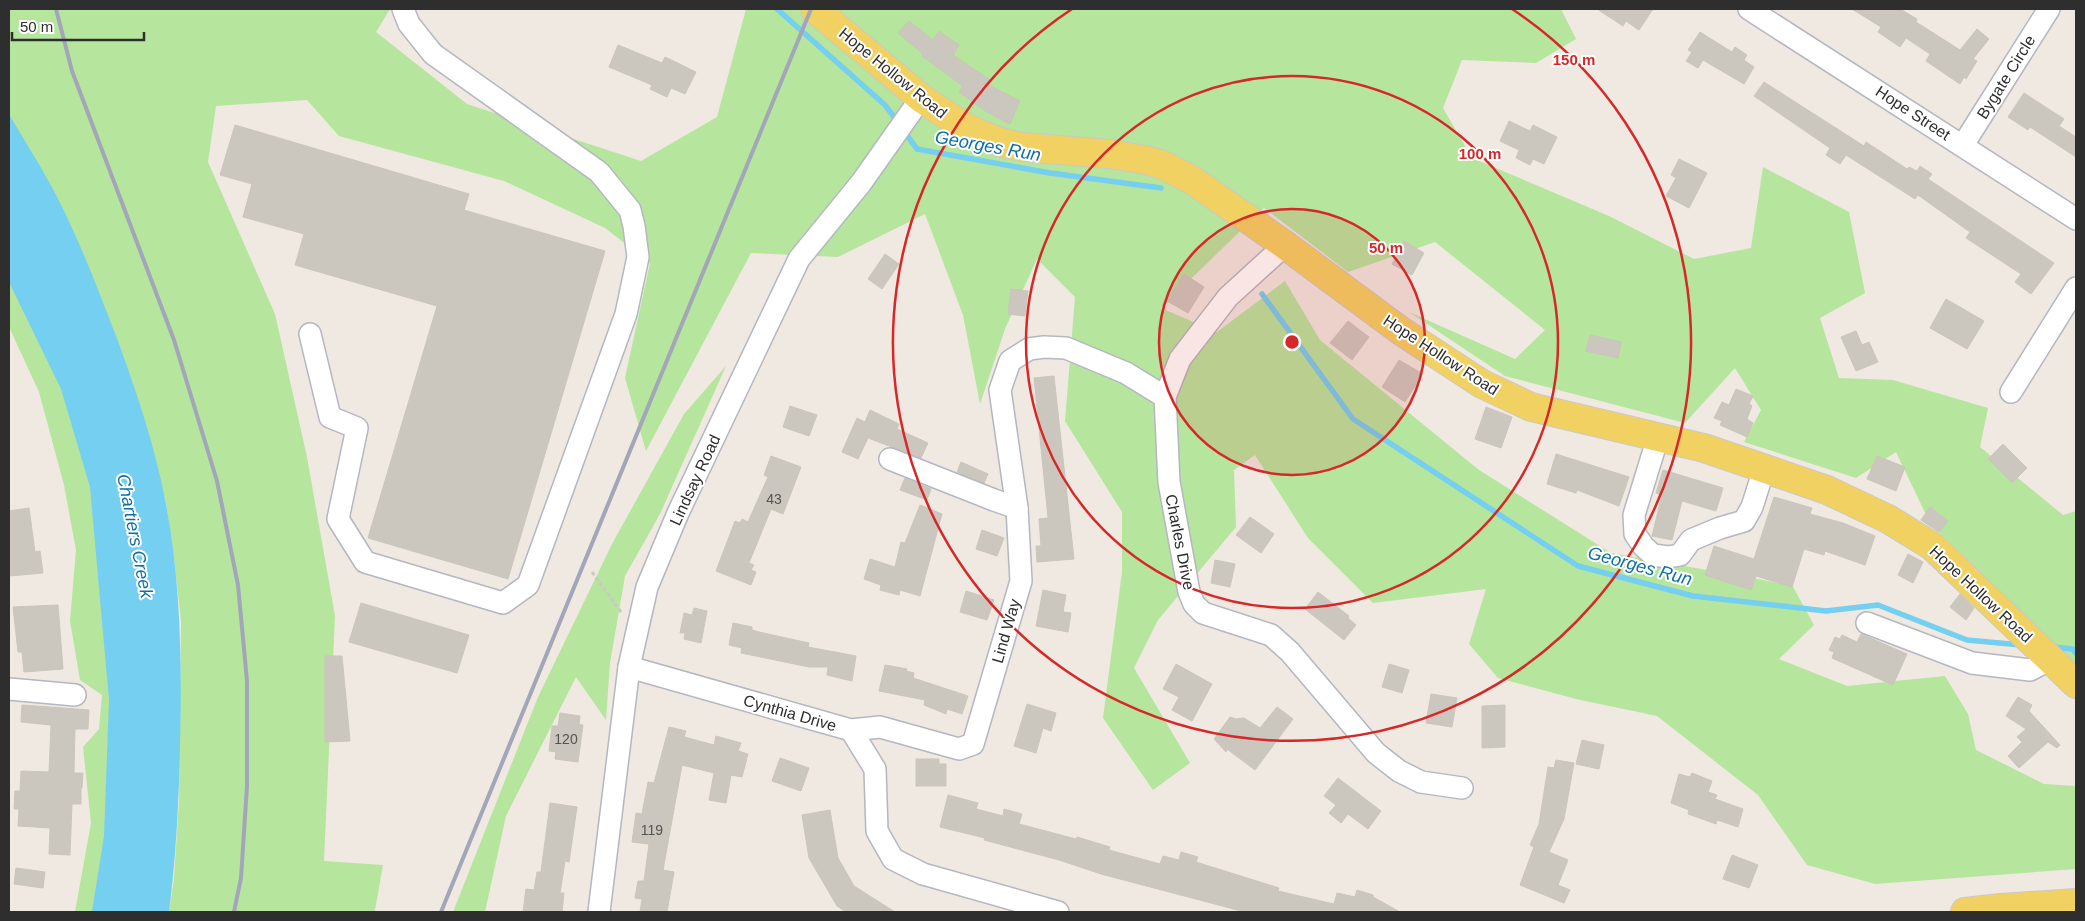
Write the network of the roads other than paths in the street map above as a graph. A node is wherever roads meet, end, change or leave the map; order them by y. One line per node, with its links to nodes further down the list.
1 (403, 9): 10 (street)
2 (815, 9): 5 (main road, Hope Hollow Road)
3 (1749, 9): 6 (street, Hope Street)
4 (2049, 9): 6 (street, Bygate Circle)
5 (916, 106): 8 (main road, Hope Hollow Road); 19 (street, Lindsay Road)
6 (1963, 146): 7 (street, Hope Street)
7 (2076, 219)
8 (1285, 245): 12 (street, Charles Drive); 13 (main road, Hope Hollow Road)
9 (2076, 288): 11 (street)
10 (310, 334)
11 (2011, 392)
12 (1166, 398): 16 (street, Lind Way); 24 (street, Charles Drive)
13 (1658, 437): 15 (main road, Hope Hollow Road); 15 (street)
14 (890, 459): 16 (street)
15 (1764, 469): 18 (main road, Hope Hollow Road)
16 (1017, 508): 23 (street, Lind Way)
17 (1867, 624): 18 (street)
18 (2051, 659): 20 (main road, Hope Hollow Road)
19 (630, 667): 23 (street, Cynthia Drive); 26 (street, Lindsay Road)
20 (2076, 684)
21 (9, 689): 22 (street)
22 (75, 695)
23 (850, 730): 27 (street, Cynthia Drive)
24 (1462, 788)
25 (2076, 903): 28 (main road)
26 (599, 912)
27 (1058, 912)
28 (1965, 912)

